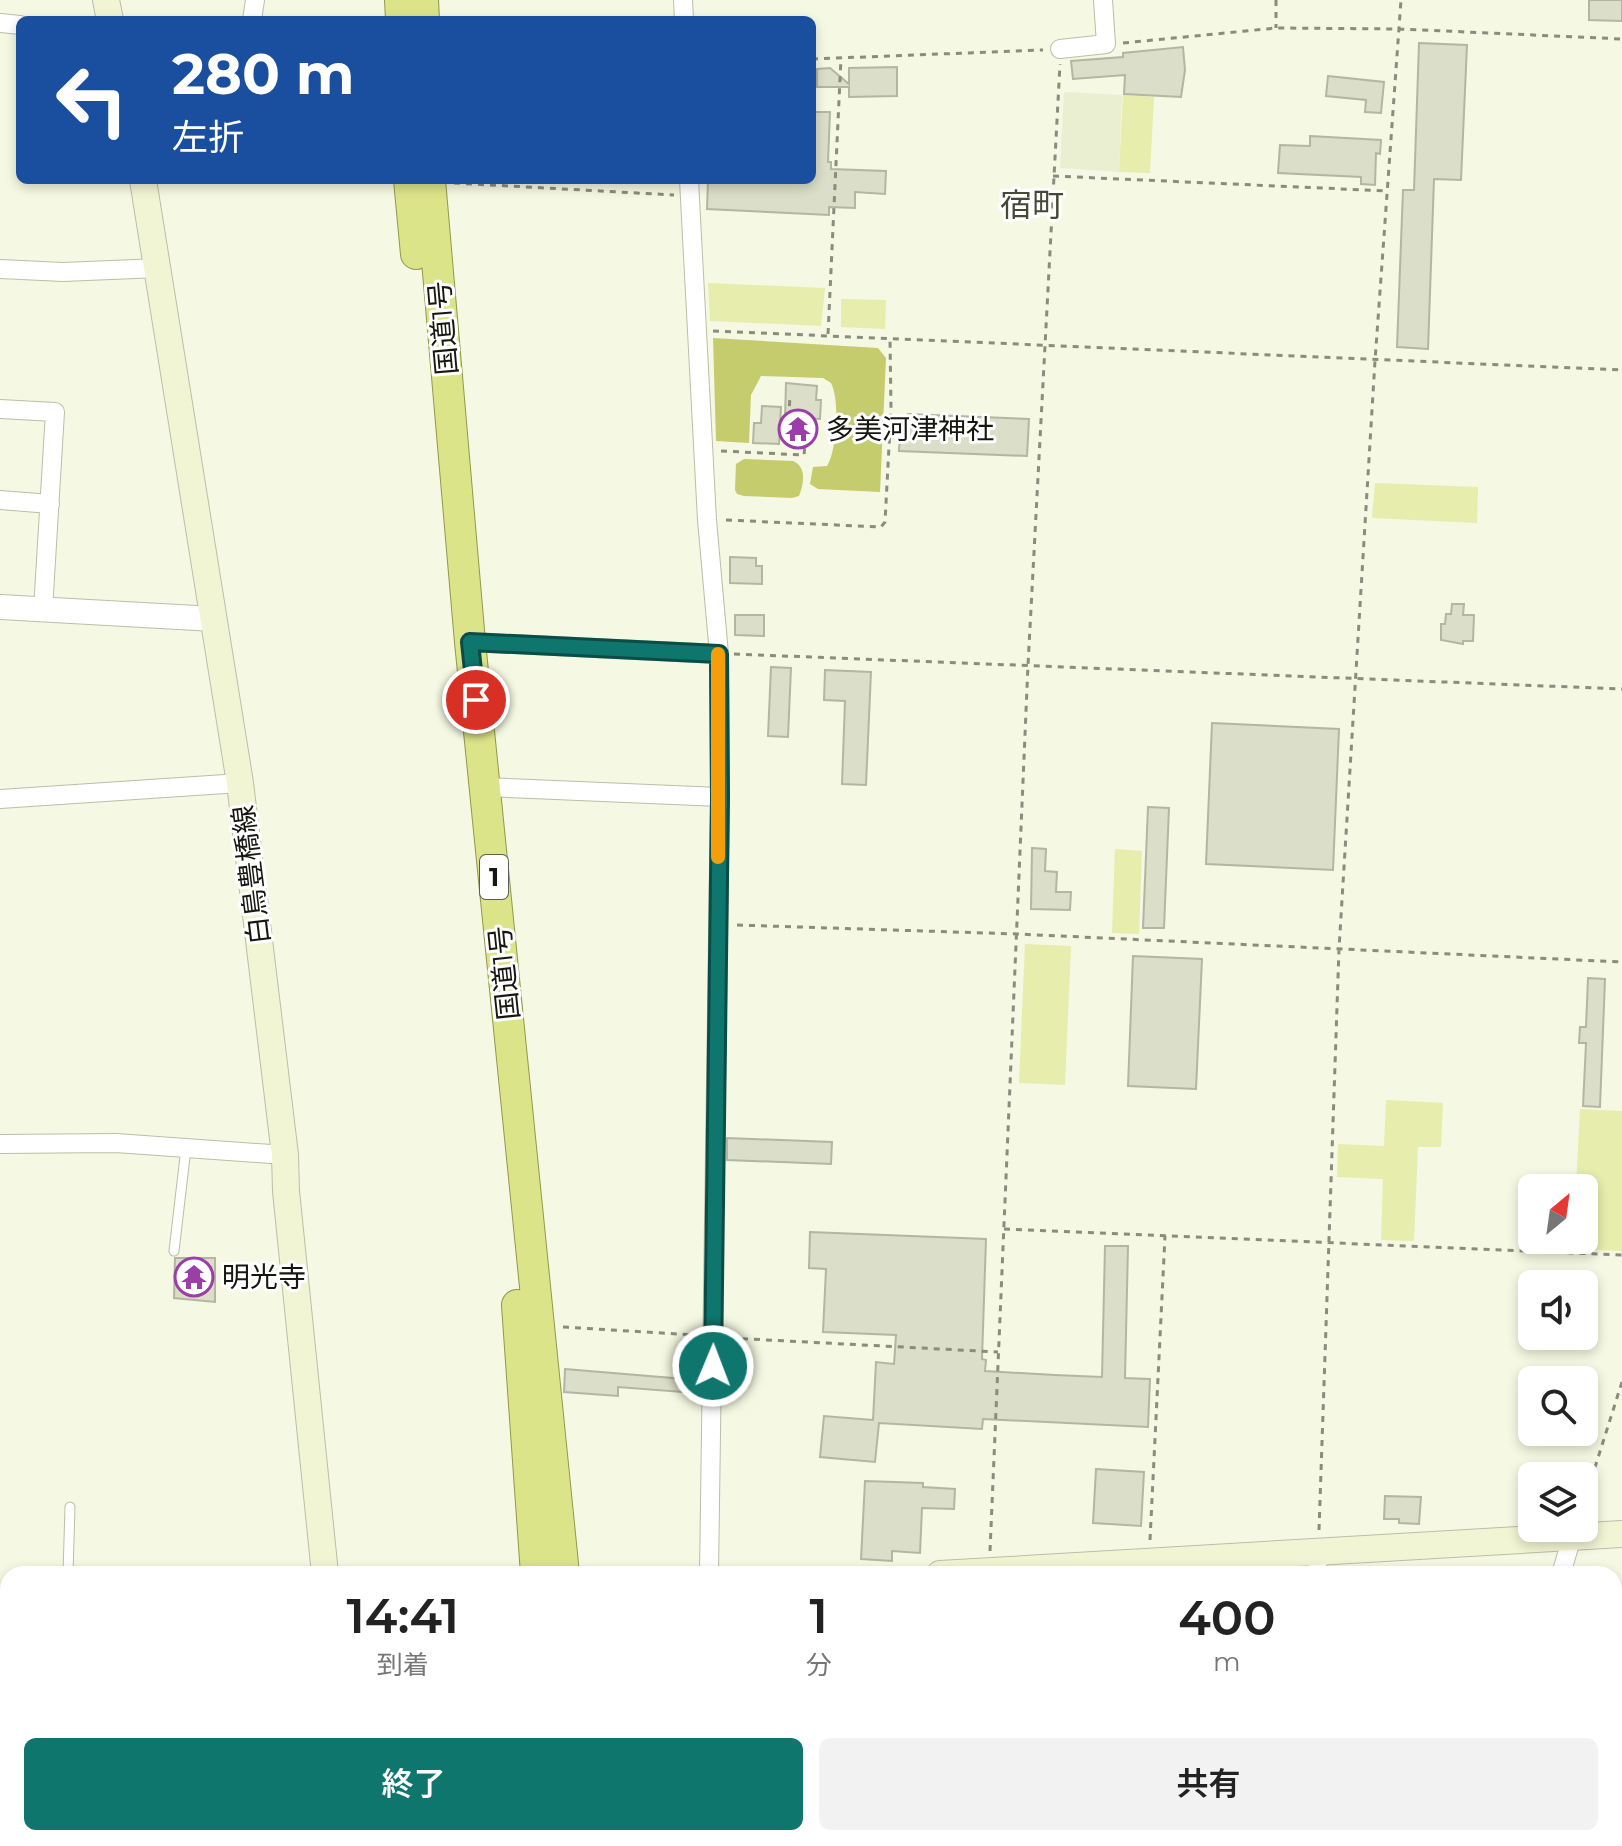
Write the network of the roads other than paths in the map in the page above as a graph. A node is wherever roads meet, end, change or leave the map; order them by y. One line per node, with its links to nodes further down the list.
1 (1103, 0): 2 (street)
2 (1060, 49)
3 (144, 184): 7 (main road, 白鳥豊橋線)
4 (423, 184): 15 (highway, 国道1号 / 1)
5 (423, 184): 33 (highway, 国道1号 / 1)
6 (689, 188): 16 (street)
7 (159, 268): 8 (street); 14 (main road, 白鳥豊橋線)
8 (0, 269)
9 (0, 409): 11 (street)
10 (0, 500): 11 (street)
11 (50, 504): 13 (street)
12 (0, 607): 13 (street)
13 (43, 610): 14 (street)
14 (214, 619): 17 (main road, 白鳥豊橋線)
15 (470, 642): 16 (street); 18 (highway, 国道1号 / 1)
16 (719, 654): 19 (street)
17 (240, 783): 20 (street); 23 (main road, 白鳥豊橋線)
18 (485, 787): 19 (street); 34 (highway, 国道1号 / 1)
19 (720, 797): 35 (street)
20 (0, 799)
21 (0, 1144): 22 (street)
22 (186, 1148): 23 (street); 24 (lane)
23 (285, 1155): 32 (main road, 白鳥豊橋線)
24 (174, 1251)
25 (70, 1507): 31 (lane)
26 (1622, 1534): 27 (main road)
27 (1598, 1535)
28 (1523, 1542): 30 (main road)
29 (1571, 1542): 37 (street)
30 (1317, 1563): 36 (main road)
31 (68, 1566)
32 (324, 1566)
33 (535, 1566)
34 (563, 1566)
35 (709, 1566)
36 (1085, 1566)
37 (1563, 1566)

